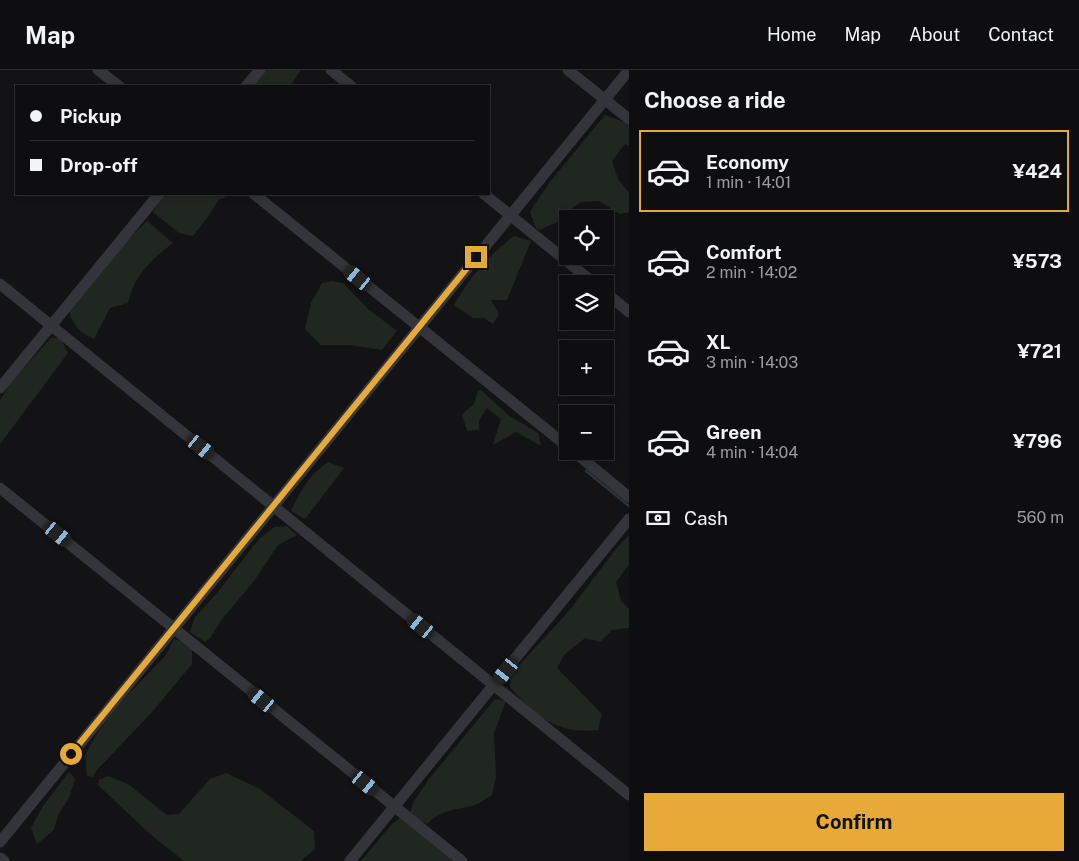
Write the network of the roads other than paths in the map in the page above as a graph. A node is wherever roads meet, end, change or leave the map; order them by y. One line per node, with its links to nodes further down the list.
1 (98, 70): 6 (street)
2 (260, 70): 7 (street)
3 (331, 70): 8 (street)
4 (568, 70): 9 (street)
5 (629, 70): 9 (street)
6 (118, 85)
7 (247, 85)
8 (350, 85)
9 (605, 100): 10 (street); 14 (street)
10 (629, 120)
11 (158, 195): 19 (street)
12 (255, 195): 20 (street)
13 (485, 195): 14 (street)
14 (510, 216): 15 (street); 20 (street)
15 (584, 275)
16 (0, 284): 19 (street)
17 (614, 300): 18 (street)
18 (629, 312)
19 (51, 326): 21 (street); 26 (street)
20 (418, 326): 22 (street); 26 (street)
21 (0, 388)
22 (559, 440)
23 (584, 460): 25 (street)
24 (0, 488): 28 (street)
25 (629, 497)
26 (274, 506): 28 (street); 29 (street)
27 (629, 520): 29 (street)
28 (174, 628): 31 (street); 32 (street)
29 (494, 685): 30 (street); 31 (street)
30 (629, 795)
31 (395, 806): 35 (street); 36 (street)
32 (0, 842)
33 (0, 858): 34 (street)
34 (4, 861)
35 (350, 861)
36 (462, 861)

